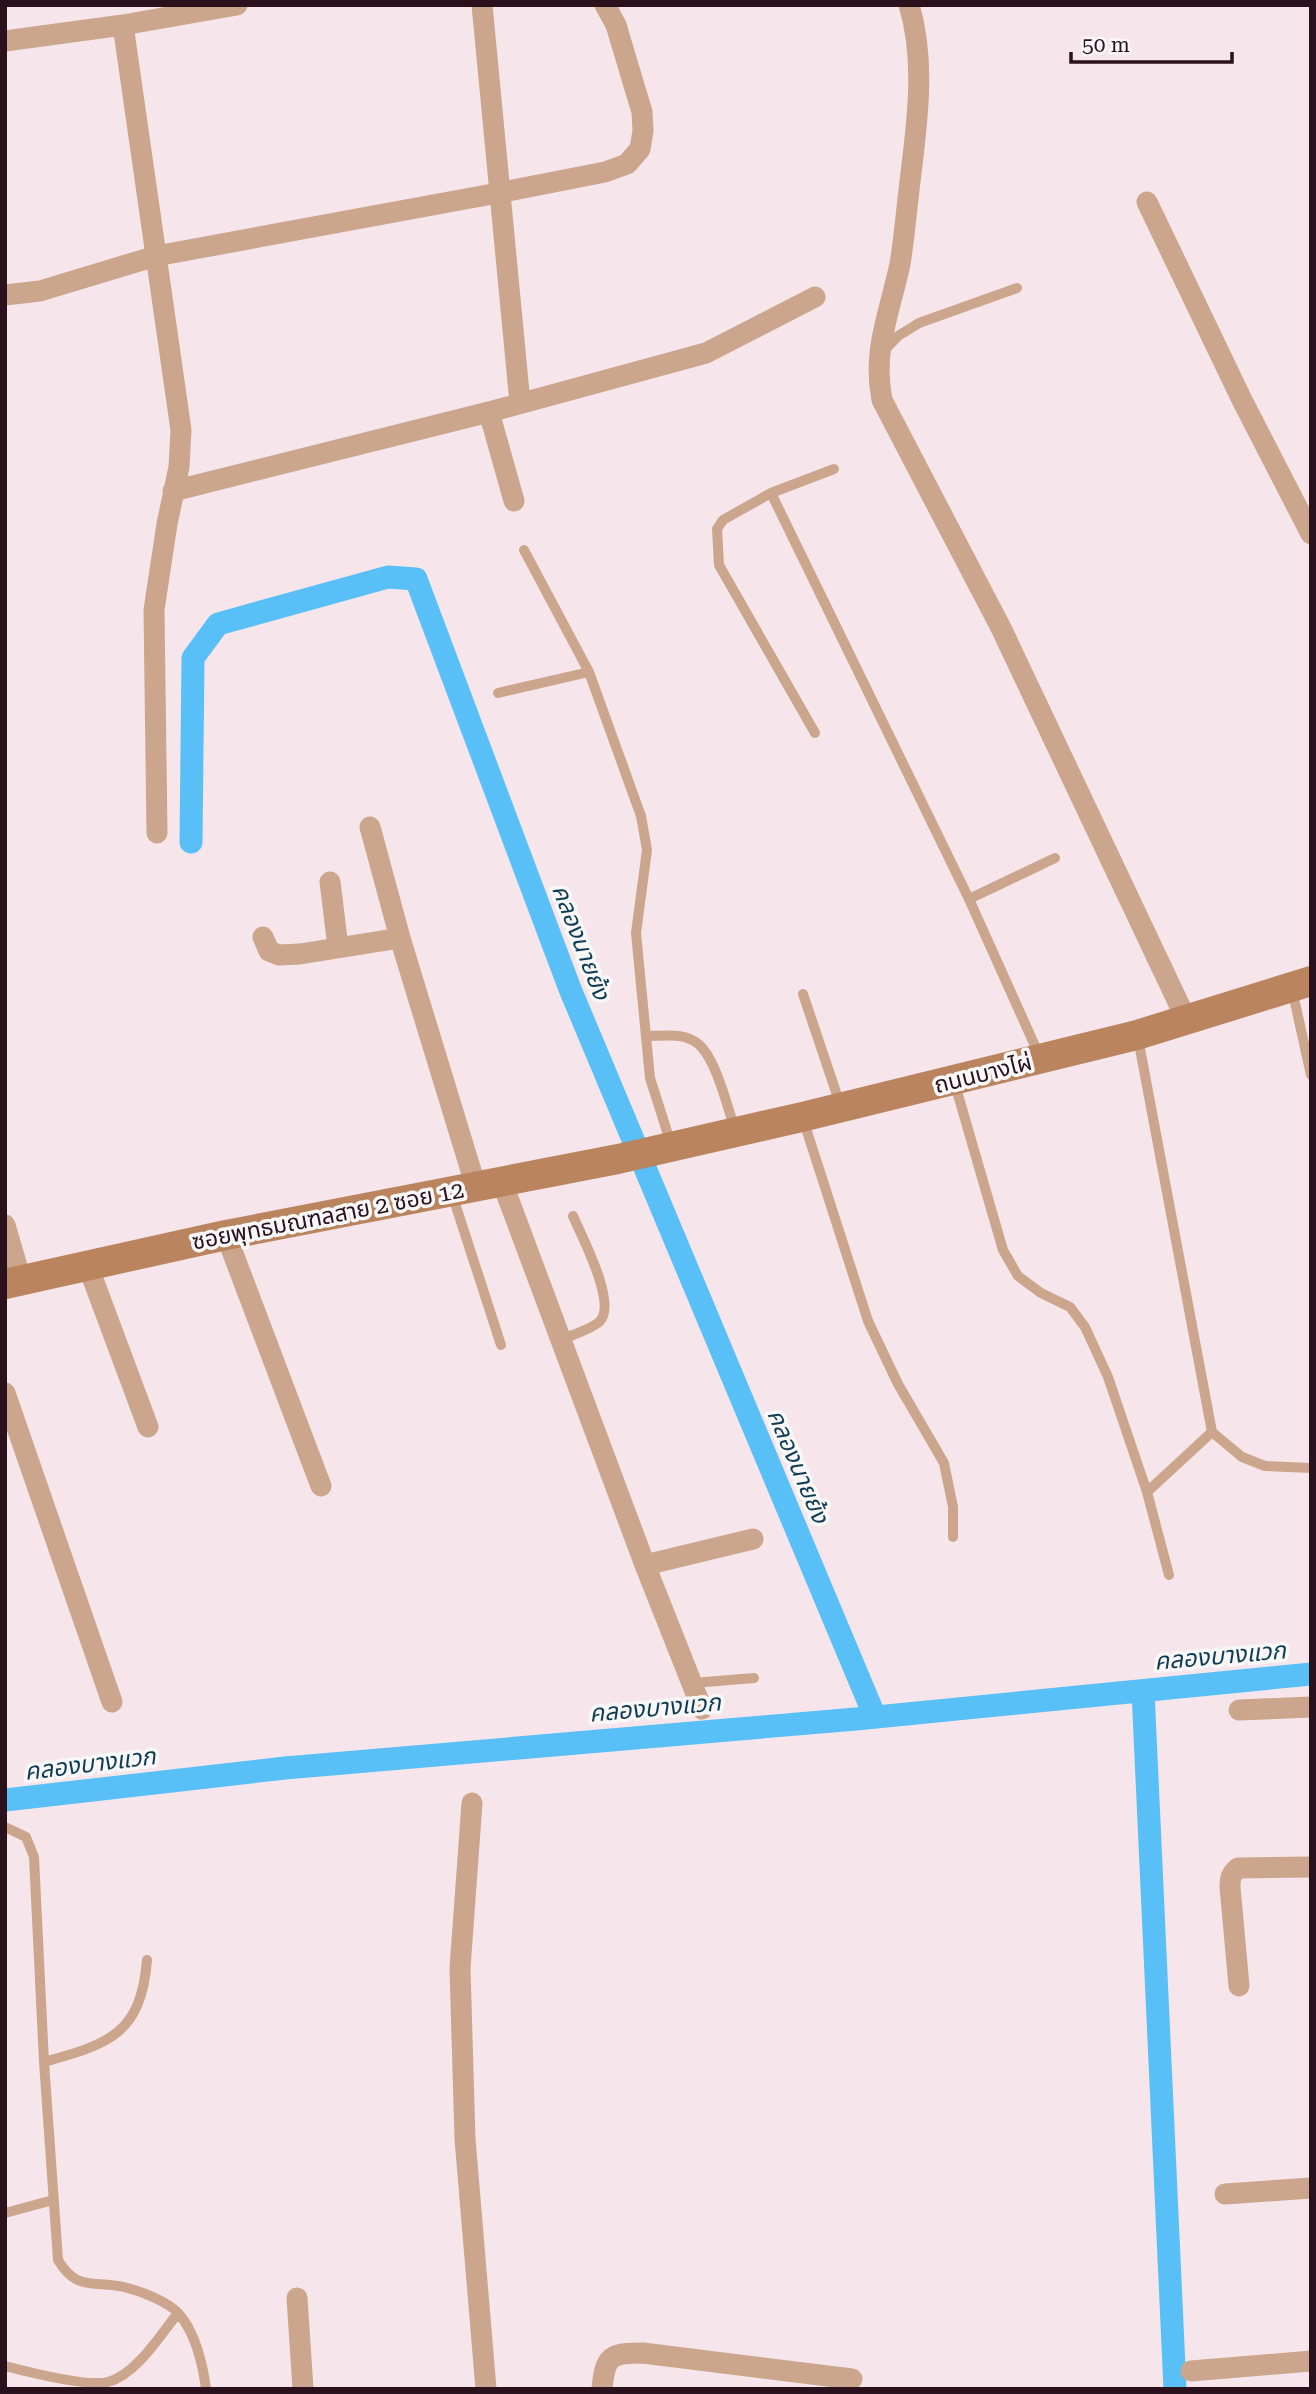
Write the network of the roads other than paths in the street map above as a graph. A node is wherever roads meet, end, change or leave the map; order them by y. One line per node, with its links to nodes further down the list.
1 (237, 5): 5 (street)
2 (482, 5): 7 (street)
3 (605, 5): 7 (street)
4 (908, 5): 13 (street)
5 (123, 25): 6 (street); 9 (street)
6 (5, 41)
7 (498, 193): 9 (street); 14 (street)
8 (1147, 202): 20 (street)
9 (156, 256): 11 (street); 17 (street)
10 (1017, 288): 13 (lane)
11 (5, 295)
12 (815, 297): 14 (street)
13 (878, 357): 35 (street)
14 (520, 403): 15 (street)
15 (489, 412): 17 (street); 19 (street)
16 (834, 468): 18 (lane)
17 (173, 491): 26 (street)
18 (771, 493): 24 (lane); 29 (lane)
19 (514, 501)
20 (1311, 534)
21 (524, 550): 22 (lane)
22 (589, 672): 23 (lane); 37 (lane)
23 (498, 693)
24 (815, 733)
25 (370, 827): 31 (street)
26 (157, 833)
27 (1055, 858): 29 (lane)
28 (330, 882): 32 (street)
29 (969, 900): 38 (lane)
30 (263, 937): 32 (street)
31 (400, 938): 32 (street); 45 (street)
32 (338, 947)
33 (1301, 984): 35 (street, ถนนบางไผ่); 39 (lane)
34 (803, 994): 41 (lane)
35 (1186, 1021): 36 (street, ถนนบางไผ่)
36 (1137, 1035): 38 (street, ถนนบางไผ่); 55 (lane)
37 (646, 1036): 43 (lane); 44 (lane)
38 (1041, 1060): 40 (street, ถนนบางไผ่)
39 (1311, 1075)
40 (954, 1081): 41 (street, ถนนบางไผ่); 58 (lane)
41 (841, 1108): 42 (street, ถนนบางไผ่)
42 (802, 1117): 43 (street, ถนนบางไผ่); 59 (lane)
43 (736, 1132): 44 (street, ถนนบางไผ่)
44 (662, 1149): 45 (street, ซอยพุทธมณฑลสาย 2 ซอย 12)
45 (476, 1187): 48 (street, ซอยพุทธมณฑลสาย 2 ซอย 12); 51 (street); 52 (lane)
46 (573, 1216): 51 (lane)
47 (5, 1226): 50 (street)
48 (226, 1235): 49 (street, ซอยพุทธมณฑลสาย 2 ซอย 12); 57 (street)
49 (88, 1266): 50 (street, ซอยพุทธมณฑลสาย 2 ซอย 12); 54 (street)
50 (13, 1282)
51 (559, 1340): 61 (street)
52 (500, 1345)
53 (5, 1393): 65 (street)
54 (148, 1427)
55 (1212, 1433): 56 (lane); 58 (lane)
56 (1311, 1468)
57 (321, 1486)
58 (1147, 1492): 62 (lane)
59 (953, 1537)
60 (753, 1539): 61 (street)
61 (645, 1565): 64 (street)
62 (1169, 1575)
63 (754, 1678): 64 (lane)
64 (693, 1683): 67 (street)
65 (112, 1702)
66 (1311, 1707): 68 (street)
67 (702, 1709)
68 (1239, 1710)
69 (472, 1803): 89 (street)
70 (5, 1827): 74 (lane)
71 (1311, 1867): 73 (street)
72 (147, 1960): 74 (lane)
73 (1239, 1986)
74 (44, 2062): 77 (lane)
75 (1311, 2188): 76 (street)
76 (1225, 2194)
77 (53, 2200): 78 (lane); 80 (lane)
78 (5, 2213)
79 (297, 2298): 88 (street)
80 (178, 2313): 84 (lane); 87 (lane)
81 (1311, 2361): 83 (street)
82 (5, 2366): 84 (lane)
83 (1191, 2371)
84 (46, 2375): 86 (lane)
85 (852, 2379): 90 (street)
86 (49, 2389)
87 (206, 2389)
88 (303, 2389)
89 (486, 2389)
90 (603, 2389)

